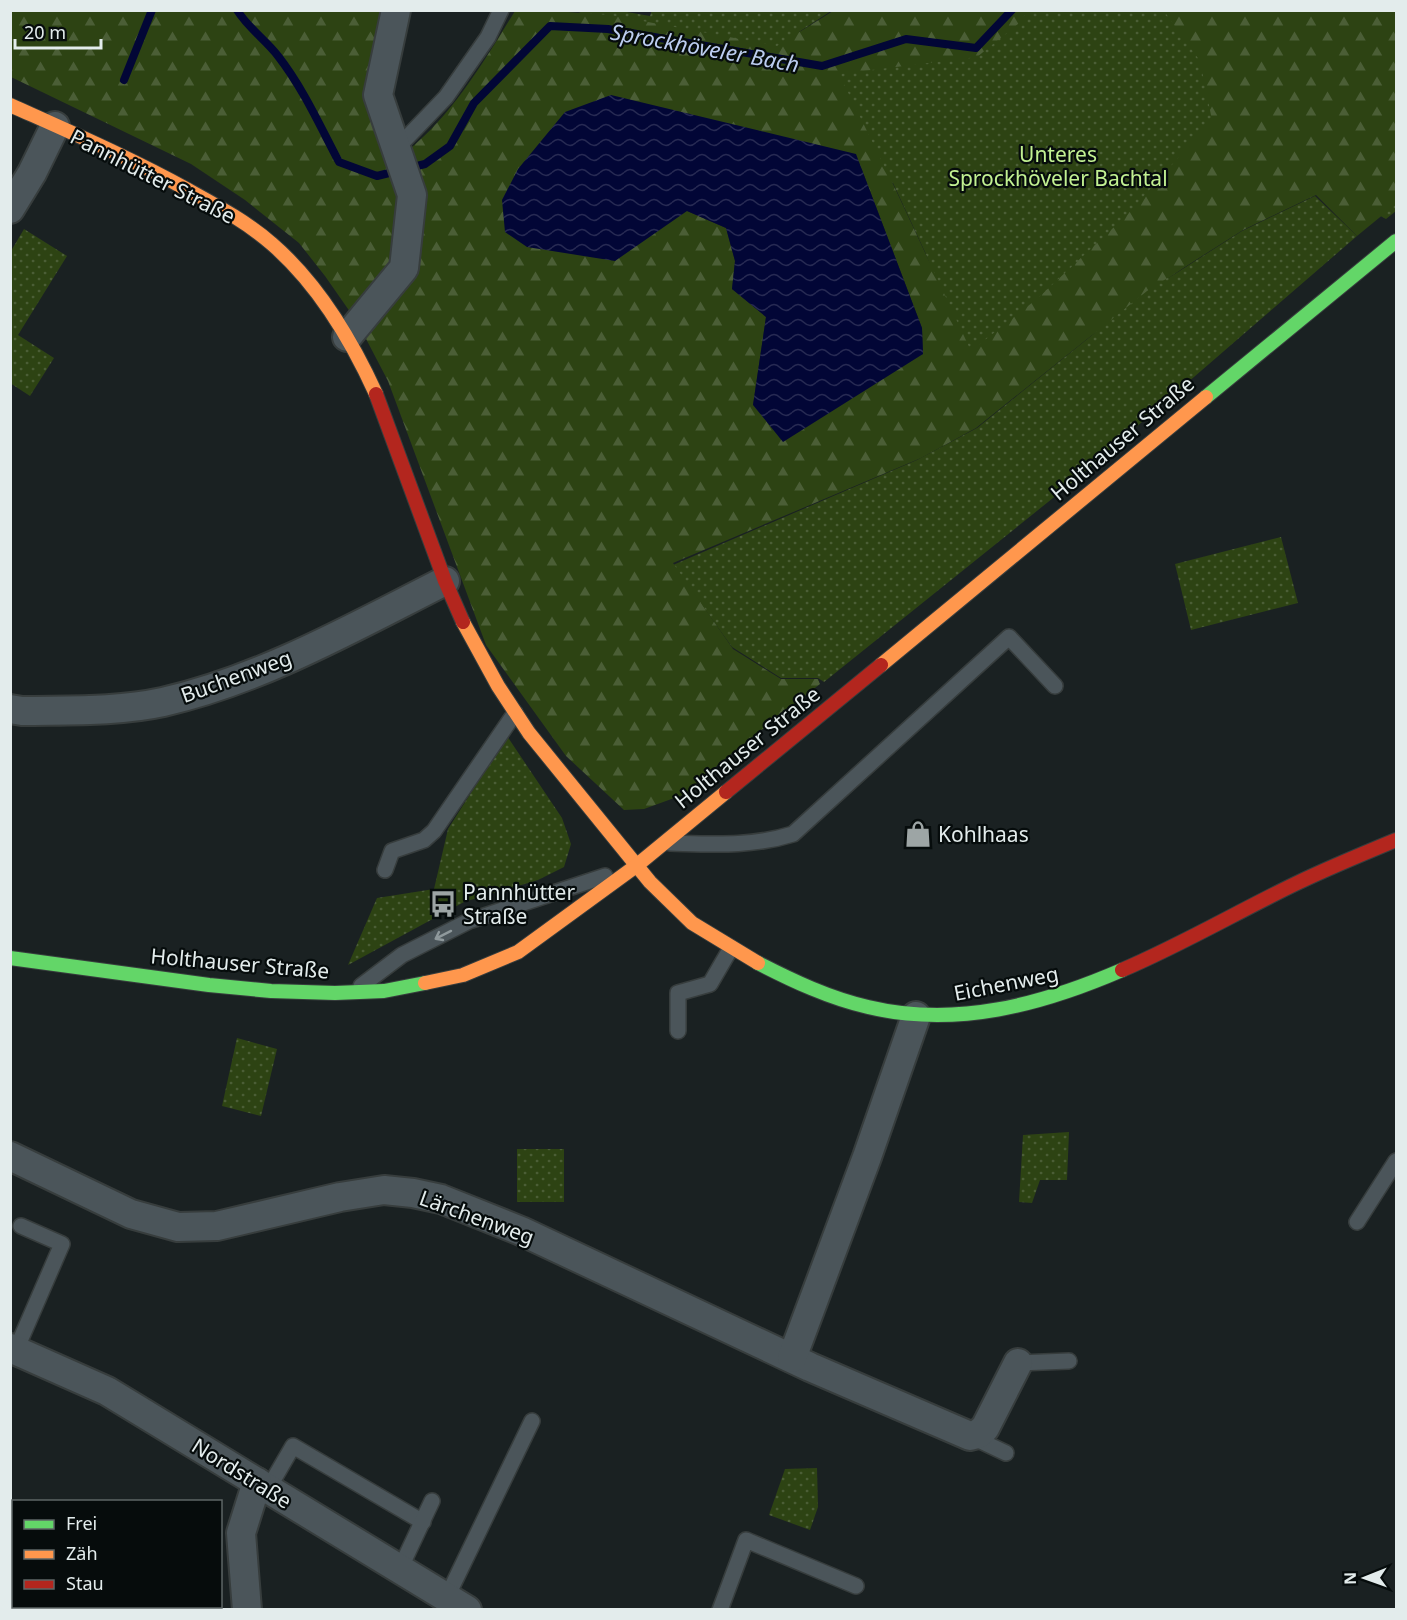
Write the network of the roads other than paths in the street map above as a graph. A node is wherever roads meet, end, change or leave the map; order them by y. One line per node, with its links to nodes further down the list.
1 (396, 10): 5 (street)
2 (501, 10): 5 (lane)
3 (10, 105): 4 (street, Pannhütter Straße)
4 (55, 126): 6 (street, Pannhütter Straße); 8 (street, Pannhütter Straße)
5 (397, 148): 8 (street)
6 (10, 209)
7 (1396, 240): 14 (street, Holthauser Straße)
8 (347, 337): 9 (street, Pannhütter Straße)
9 (445, 581): 11 (street, Buchenweg); 12 (street, Pannhütter Straße)
10 (1055, 686): 14 (lane)
11 (10, 709)
12 (515, 713): 15 (street, Pannhütter Straße); 16 (lane)
13 (1396, 840): 20 (street, Eichenweg)
14 (663, 843): 15 (street, Holthauser Straße)
15 (636, 866): 17 (street, Eichenweg); 19 (lane, one-way to 19); 19 (street, Holthauser Straße)
16 (385, 870)
17 (731, 948): 20 (street, Eichenweg); 21 (lane)
18 (10, 958): 19 (street, Holthauser Straße)
19 (351, 993)
20 (916, 1017): 27 (street)
21 (678, 1031)
22 (10, 1156): 27 (street, Lärchenweg)
23 (1396, 1161): 24 (lane)
24 (1357, 1222)
25 (21, 1226): 26 (lane)
26 (13, 1349): 33 (street, Nordstraße)
27 (792, 1358): 31 (street, Lärchenweg)
28 (1069, 1361): 29 (lane)
29 (1018, 1363): 31 (street)
30 (532, 1421): 38 (lane)
31 (970, 1436): 32 (lane)
32 (1006, 1453)
33 (262, 1485): 35 (lane); 36 (street, Nordstraße); 39 (street)
34 (432, 1501): 35 (lane)
35 (423, 1522): 36 (lane)
36 (400, 1569): 38 (street, Nordstraße)
37 (856, 1586): 40 (lane)
38 (457, 1603)
39 (247, 1610)
40 (720, 1610)

